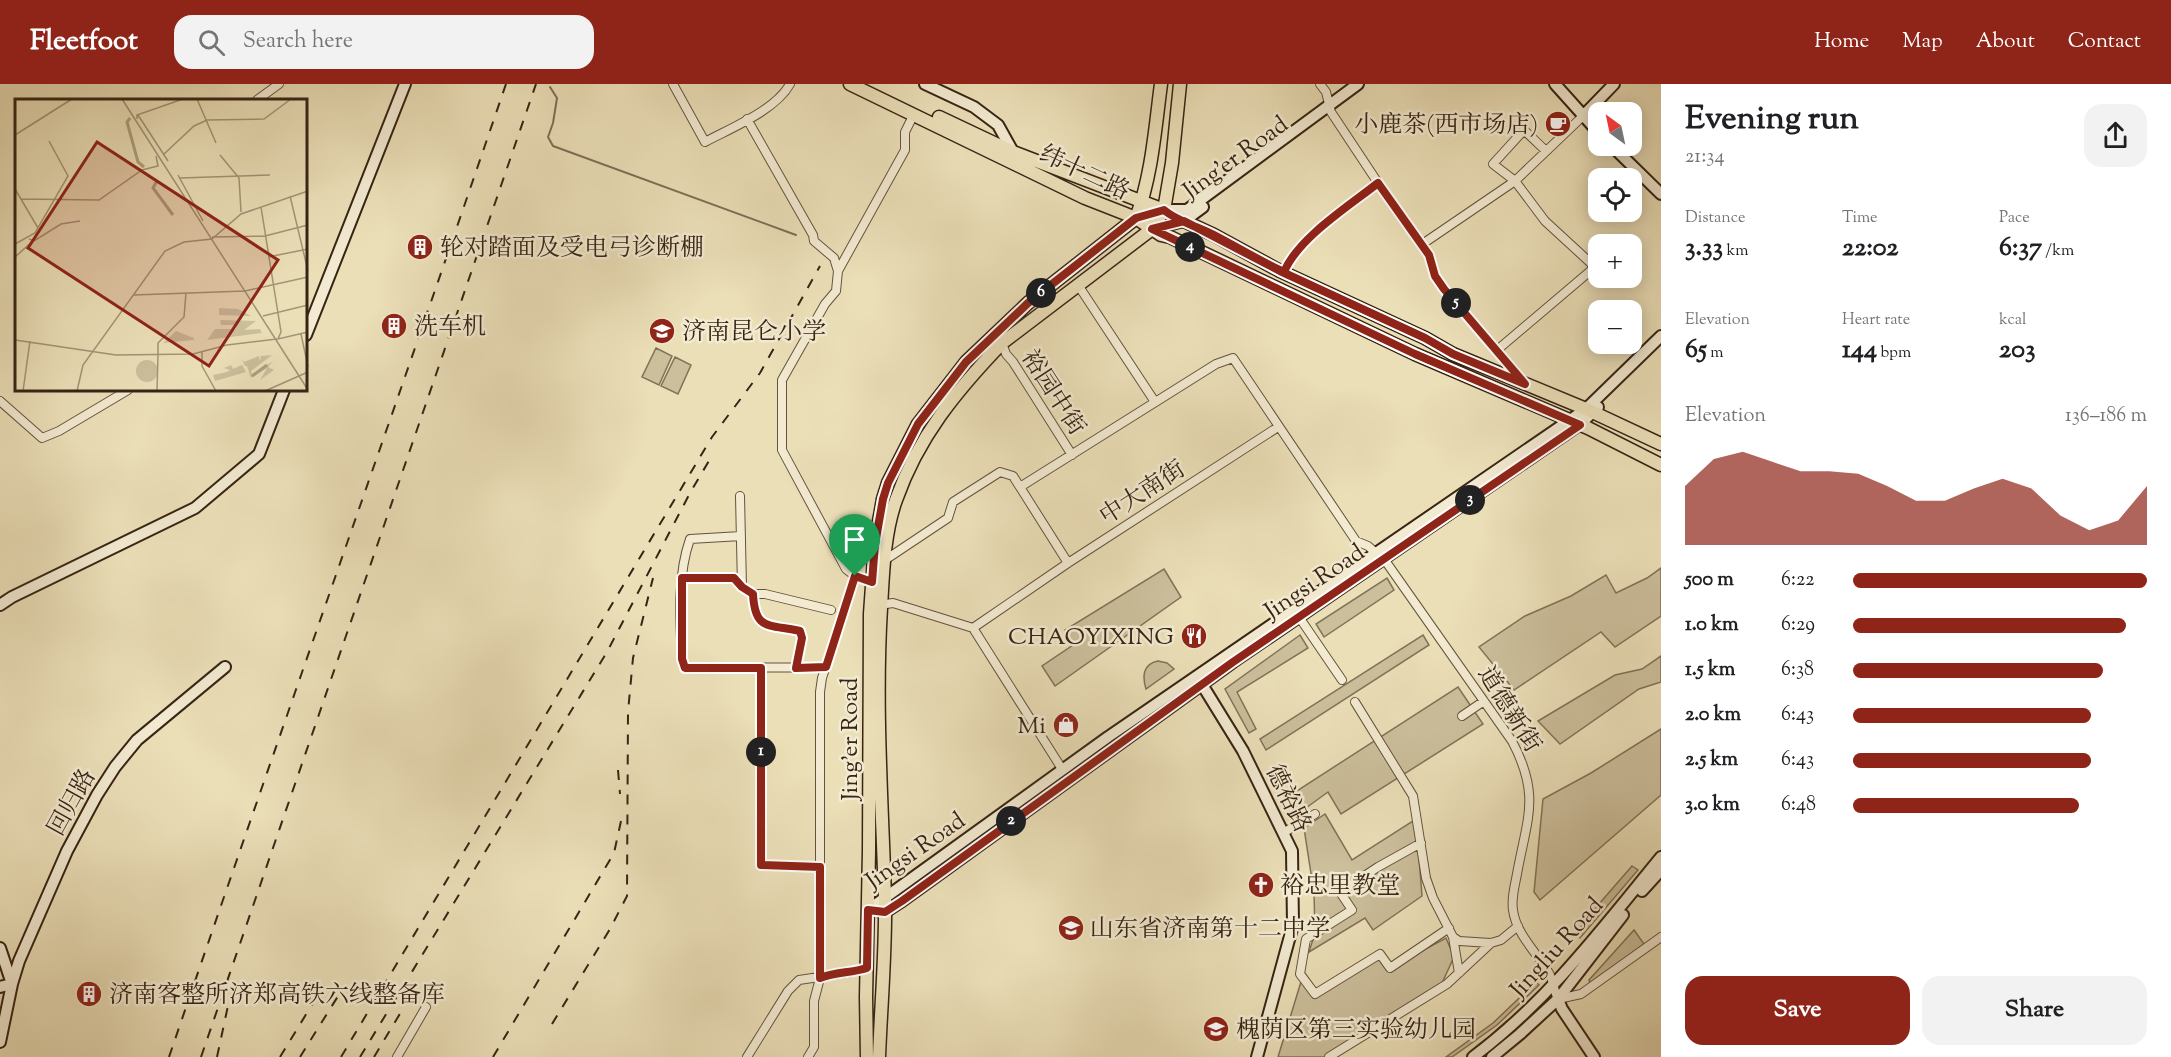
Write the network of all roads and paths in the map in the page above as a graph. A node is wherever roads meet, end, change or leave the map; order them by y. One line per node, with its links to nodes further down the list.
1 (279, 84): 15 (street)
2 (405, 84): 36 (street)
3 (673, 84): 19 (street)
4 (790, 84): 19 (street)
5 (849, 84): 17 (main road, 纬十二路)
6 (867, 84): 22 (main road, 纬十二路)
7 (926, 84): 22 (street)
8 (1161, 84): 27 (main road)
9 (1180, 84): 28 (main road)
10 (1320, 84): 16 (street)
11 (1358, 84): 16 (street, Jing'er Road)
12 (1366, 84): 16 (street, Jing'er Road)
13 (1555, 84): 18 (street)
14 (1614, 84): 18 (street)
15 (258, 99)
16 (1331, 109): 25 (street); 28 (street, Jing'er Road); 30 (street, Jing'er Road)
17 (914, 114): 29 (main road, 纬十二路); 33 (street)
18 (1583, 116): 20 (street); 21 (street)
19 (747, 119): 33 (street)
20 (1588, 121)
21 (1546, 151): 24 (street); 24 (street)
22 (1013, 152): 27 (main road, 纬十二路)
23 (1623, 156): 26 (street)
24 (1515, 181): 32 (street); 40 (street)
25 (1378, 183): 32 (street); 34 (street)
26 (1659, 189)
27 (1142, 201): 28 (main road, 纬十二路); 29 (main road)
28 (1164, 210): 29 (street, Jing'er Road); 30 (main road, 纬十二路); 31 (main road)
29 (1136, 218): 31 (main road, 纬十二路); 60 (main road, Jing'er Road)
30 (1184, 221): 31 (street, Jing'er Road); 34 (main road, 纬十二路)
31 (1152, 229): 35 (main road, Jing'er Road); 47 (main road, 纬十二路)
32 (1422, 245): 40 (street)
33 (838, 271): 58 (street)
34 (1284, 272): 41 (main road, 纬十二路)
35 (1078, 285): 38 (main road, Jing'er Road); 45 (street)
36 (308, 330)
37 (1661, 336): 46 (street, Jingsi Road)
38 (1002, 344): 50 (street, 裕园中街); 56 (main road, Jing'er Road)
39 (1661, 345): 46 (street, Jingsi Road)
40 (1496, 351): 41 (street)
41 (1525, 384): 46 (main road, 纬十二路)
42 (125, 392): 44 (street)
43 (283, 392): 64 (street)
44 (0, 401)
45 (1155, 402): 48 (street); 50 (street)
46 (1589, 411): 47 (street, Jingsi Road); 49 (main road, 纬十二路)
47 (1574, 422): 51 (main road, 纬十二路); 55 (street, Jingsi Road)
48 (1278, 427): 55 (street); 57 (street, 中大南街)
49 (1661, 444)
50 (1072, 455): 52 (street, 裕园中街)
51 (1661, 465)
52 (1020, 488): 56 (street); 57 (street)
53 (741, 496): 54 (street)
54 (741, 536): 59 (street); 61 (street)
55 (1380, 556): 66 (street, Jingsi Road); 72 (street, Jingsi Road); 74 (street, 道德新街)
56 (885, 560): 63 (main road, Jing'er Road)
57 (1068, 563): 67 (street, 中大南街)
58 (855, 576): 60 (street); 69 (street)
59 (682, 578): 61 (street); 70 (street)
60 (872, 582): 85 (main road, Jing'er Road)
61 (742, 587): 62 (street)
62 (753, 594): 65 (street); 71 (street)
63 (881, 602): 67 (street); 84 (main road, Jing'er Road)
64 (0, 605)
65 (831, 610)
66 (1299, 617): 72 (street, Jingsi Road); 73 (street)
67 (973, 628): 77 (street)
68 (225, 667): 95 (street, 回归路)
69 (826, 667): 71 (street); 82 (street)
70 (761, 668): 71 (street); 82 (street)
71 (796, 668)
72 (1199, 679): 77 (street, Jingsi Road); 79 (street, 德裕路); 86 (street, Jingsi Road)
73 (1342, 680)
74 (1484, 701): 76 (street); 87 (street, 道德新街)
75 (1355, 702): 80 (street)
76 (1462, 716)
77 (1062, 770): 84 (street, Jingsi Road)
78 (1314, 814): 79 (street)
79 (1283, 833): 106 (street, 德裕路)
80 (1421, 843): 88 (street); 88 (street)
81 (1661, 857): 96 (street, Jingliu Road)
82 (820, 867): 94 (street)
83 (1661, 870): 98 (street, Jingliu Road)
84 (885, 898): 85 (street, Jingsi Road); 86 (main road, Jing'er Road)
85 (868, 910): 86 (street, Jingsi Road); 92 (main road, Jing'er Road)
86 (885, 912): 105 (main road, Jing'er Road)
87 (1518, 926): 90 (street); 96 (street, 道德新街)
88 (1451, 932): 90 (street); 93 (street)
89 (1661, 937): 98 (street)
90 (1491, 943): 93 (street)
91 (0, 948): 95 (street)
92 (867, 968): 94 (street); 104 (main road, Jing'er Road)
93 (1459, 973): 107 (street)
94 (820, 978): 102 (street); 103 (street)
95 (12, 984): 97 (street); 100 (street, 回归路)
96 (1553, 986): 98 (street, 道德新街); 108 (street, Jingliu Road)
97 (0, 987)
98 (1557, 999): 109 (street, Jingliu Road); 110 (street)
99 (426, 1007): 101 (street)
100 (0, 1042)
101 (397, 1057)
102 (747, 1057)
103 (808, 1057)
104 (867, 1057)
105 (879, 1057)
106 (1257, 1057)
107 (1329, 1057)
108 (1473, 1057)
109 (1492, 1057)
110 (1594, 1057)

